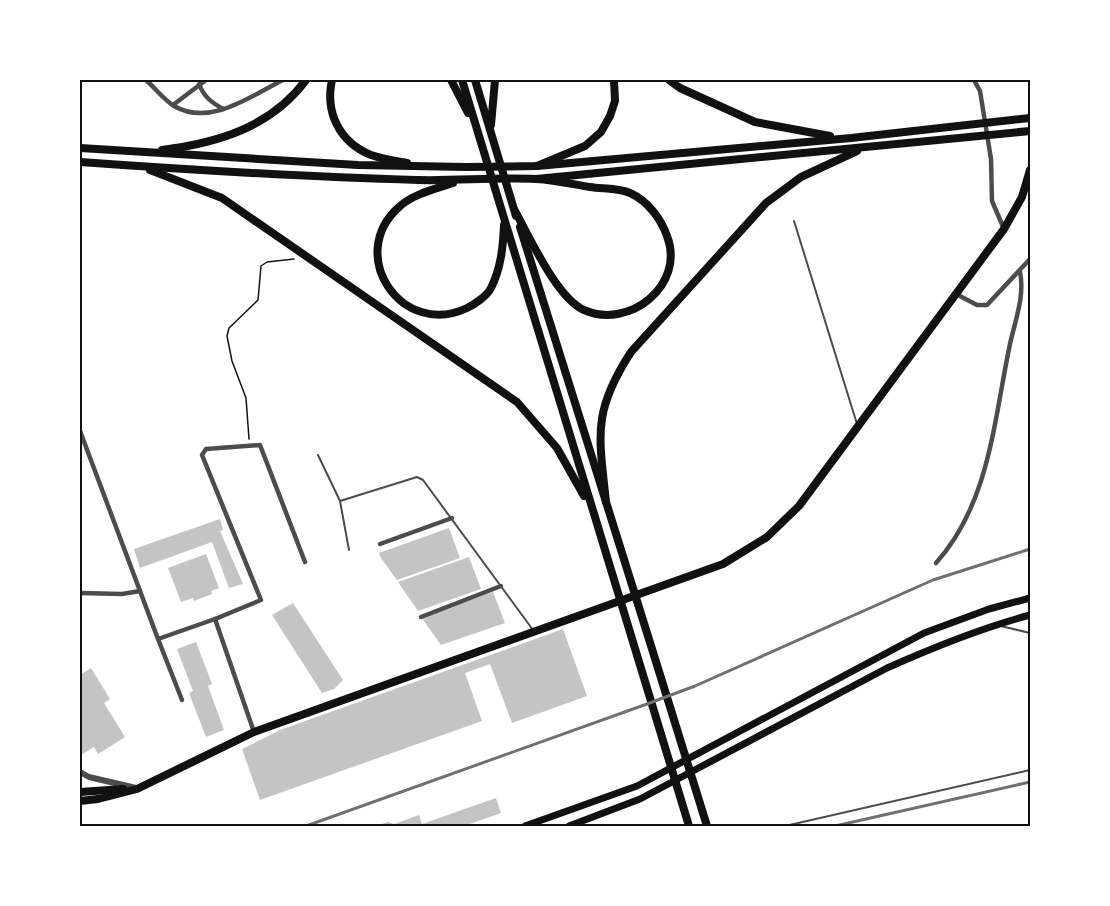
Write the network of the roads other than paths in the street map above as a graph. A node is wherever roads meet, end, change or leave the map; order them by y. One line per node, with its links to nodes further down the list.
1 (146, 80): 14 (street)
2 (206, 80): 13 (street)
3 (283, 80): 15 (street)
4 (306, 80): 23 (main road)
5 (332, 80): 27 (main road)
6 (451, 80): 19 (main road)
7 (462, 80): 19 (main road)
8 (475, 80): 18 (main road)
9 (495, 80): 18 (main road)
10 (614, 80): 25 (main road)
11 (669, 80): 20 (highway)
12 (974, 80): 34 (street)
13 (199, 84): 14 (street); 15 (street)
14 (173, 105): 15 (street)
15 (224, 110)
16 (1030, 118): 20 (highway)
17 (1030, 131): 22 (highway)
18 (491, 133): 31 (main road)
19 (479, 136): 32 (main road)
20 (851, 138): 25 (highway)
21 (80, 148): 23 (main road)
22 (864, 148): 29 (highway); 42 (highway)
23 (141, 153): 27 (main road)
24 (80, 162): 26 (main road)
25 (537, 166): 27 (main road)
26 (143, 167): 30 (main road); 43 (main road)
27 (423, 167)
28 (1030, 170): 34 (main road)
29 (536, 179): 30 (main road); 31 (main road)
30 (460, 180): 32 (main road)
31 (515, 211): 42 (main road)
32 (504, 218): 43 (main road)
33 (794, 221): 38 (lane)
34 (1004, 229): 37 (main road)
35 (1030, 260): 36 (street)
36 (1020, 272): 37 (street); 48 (street)
37 (956, 294): 38 (main road)
38 (858, 426): 57 (main road)
39 (80, 431): 50 (street)
40 (318, 455): 41 (lane)
41 (340, 501): 44 (lane); 46 (lane)
42 (606, 502): 70 (main road)
43 (591, 509): 69 (main road)
44 (452, 518): 45 (street); 49 (lane)
45 (380, 544)
46 (349, 550)
47 (305, 562): 55 (street)
48 (936, 563)
49 (501, 586): 54 (street); 57 (lane)
50 (140, 591): 51 (street); 59 (street)
51 (80, 593)
52 (1030, 598): 67 (main road)
53 (1030, 615): 56 (main road)
54 (421, 617)
55 (215, 620): 59 (street); 61 (street)
56 (993, 625): 58 (lane); 68 (main road)
57 (534, 631): 61 (main road)
58 (1030, 633)
59 (158, 639): 60 (street)
60 (182, 700)
61 (254, 732): 64 (main road)
62 (1030, 770): 71 (lane)
63 (80, 772): 64 (street)
64 (137, 789): 65 (main road); 66 (main road)
65 (80, 792)
66 (80, 801)
67 (525, 826)
68 (569, 826)
69 (689, 826)
70 (707, 826)
71 (786, 826)

